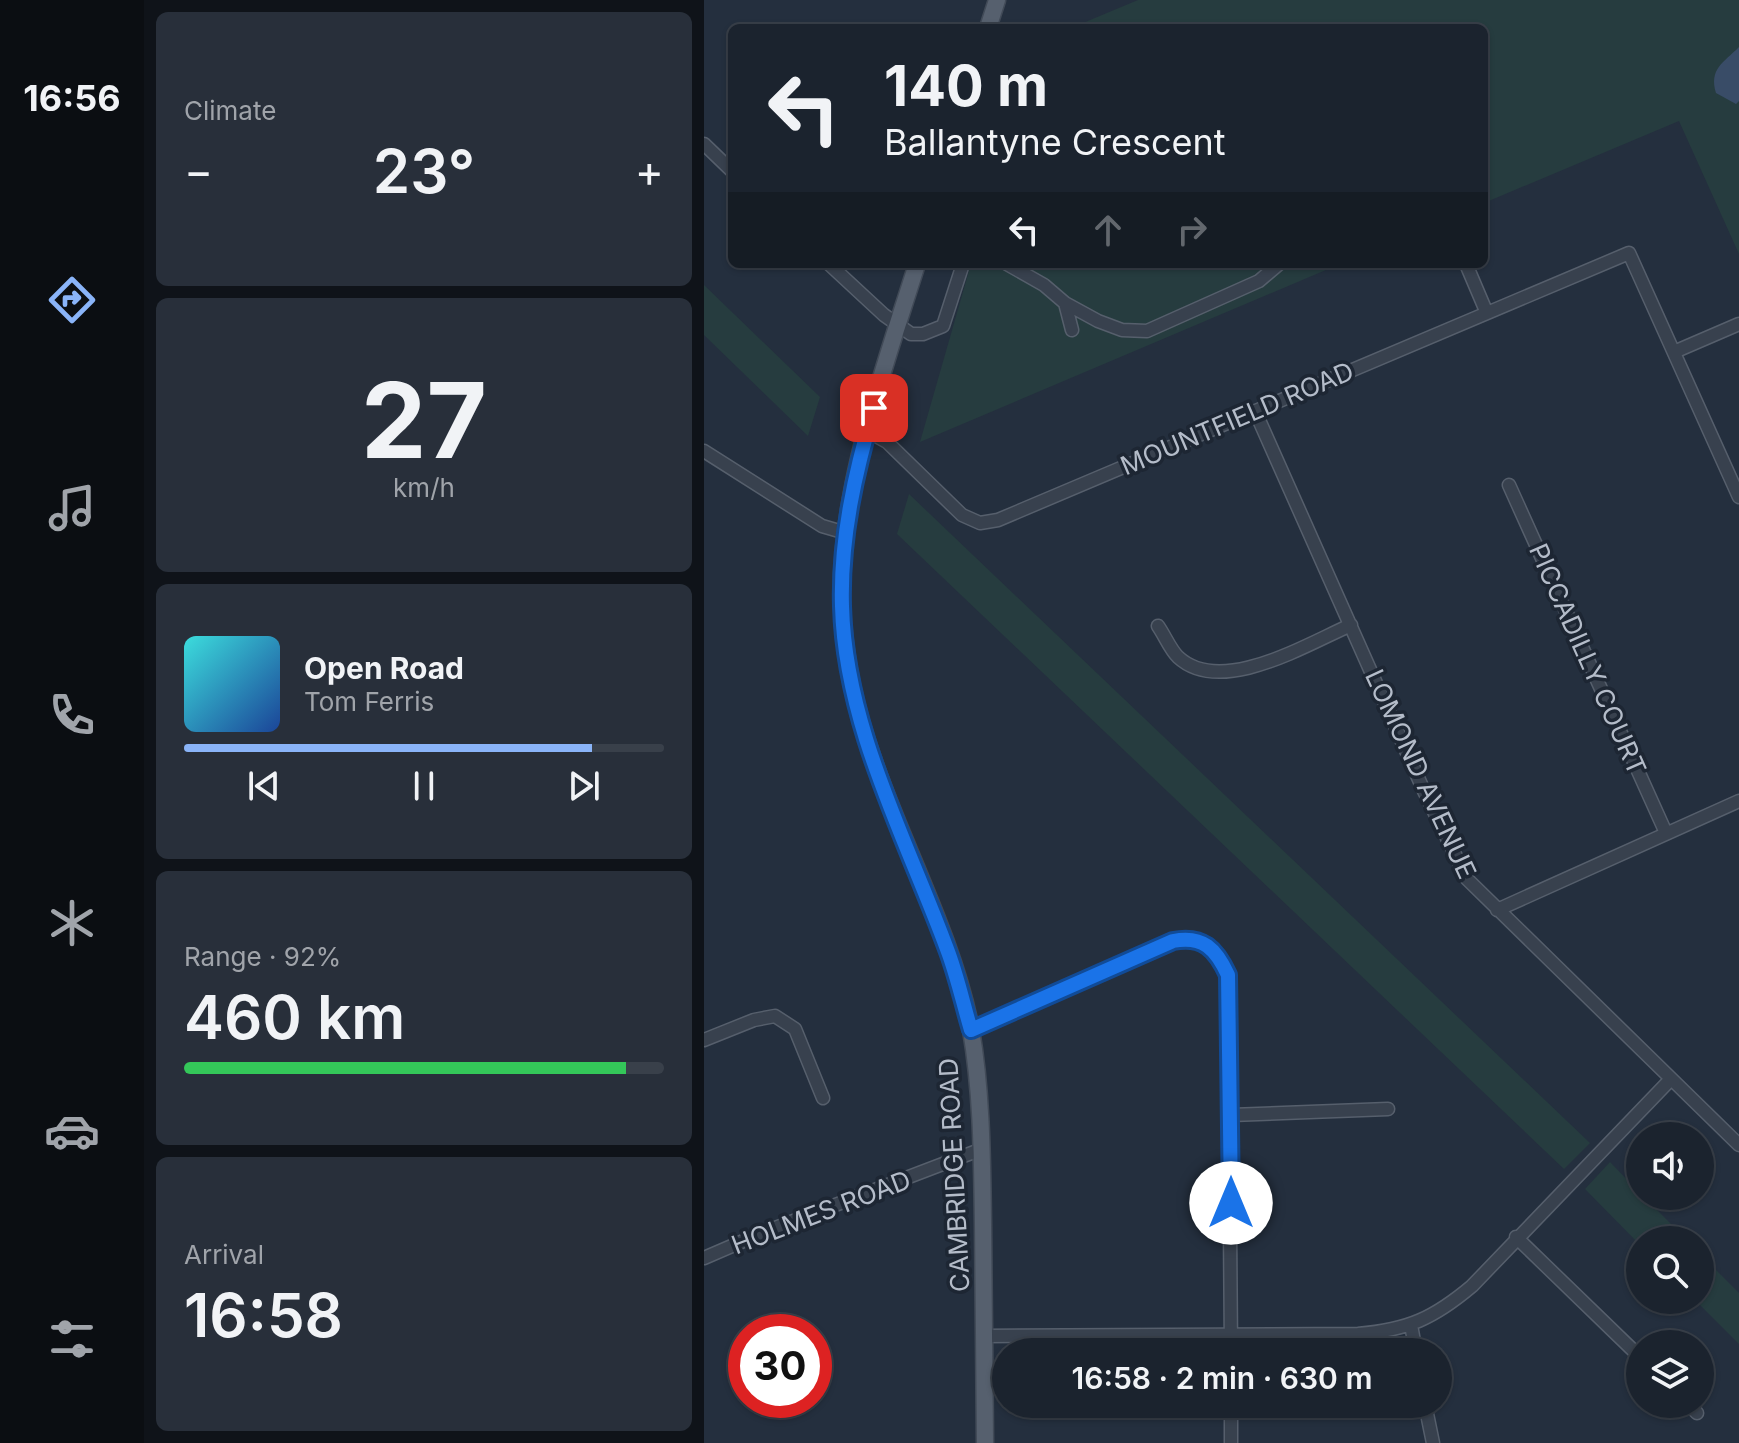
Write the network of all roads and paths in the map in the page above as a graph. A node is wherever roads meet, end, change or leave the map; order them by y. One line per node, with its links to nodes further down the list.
1 (997, 0): 2 (main road)
2 (989, 24)
3 (704, 144): 4 (street)
4 (728, 167)
5 (833, 268): 13 (street)
6 (916, 268): 13 (main road, CAMBRIDGE ROAD)
7 (962, 268): 13 (street)
8 (1014, 268): 11 (street)
9 (1274, 268): 11 (street)
10 (1468, 268): 12 (street)
11 (1065, 303): 15 (street)
12 (1486, 311): 16 (street, MOUNTFIELD ROAD); 17 (street, MOUNTFIELD ROAD)
13 (898, 322): 18 (main road, CAMBRIDGE ROAD)
14 (1739, 324): 16 (street)
15 (1072, 330)
16 (1674, 352): 21 (street)
17 (1255, 411): 18 (street, MOUNTFIELD ROAD); 23 (street, LOMOND AVENUE)
18 (867, 431): 22 (main road, CAMBRIDGE ROAD)
19 (704, 451): 22 (street)
20 (1509, 485): 26 (street, PICCADILLY COURT)
21 (1739, 497)
22 (846, 533): 28 (main road, CAMBRIDGE ROAD)
23 (1351, 625): 24 (street); 27 (street, LOMOND AVENUE)
24 (1158, 626)
25 (1739, 801): 26 (street)
26 (1666, 833): 27 (street)
27 (1497, 910): 30 (street, LOMOND AVENUE)
28 (971, 1030): 33 (street); 35 (main road, CAMBRIDGE ROAD)
29 (704, 1040): 31 (street)
30 (1671, 1079): 34 (street, LOMOND AVENUE); 36 (street)
31 (823, 1098)
32 (1388, 1109): 33 (street)
33 (1231, 1115): 39 (street)
34 (1739, 1145)
35 (982, 1149): 37 (street, HOLMES ROAD); 40 (main road, CAMBRIDGE ROAD)
36 (1516, 1237): 38 (street); 42 (street)
37 (704, 1258)
38 (1411, 1325): 39 (street); 41 (street)
39 (1231, 1335): 40 (street)
40 (984, 1336): 45 (main road, CAMBRIDGE ROAD)
41 (1413, 1338)
42 (1626, 1343)
43 (1231, 1418): 46 (street)
44 (1428, 1418): 47 (street)
45 (985, 1443)
46 (1231, 1443)
47 (1433, 1443)

